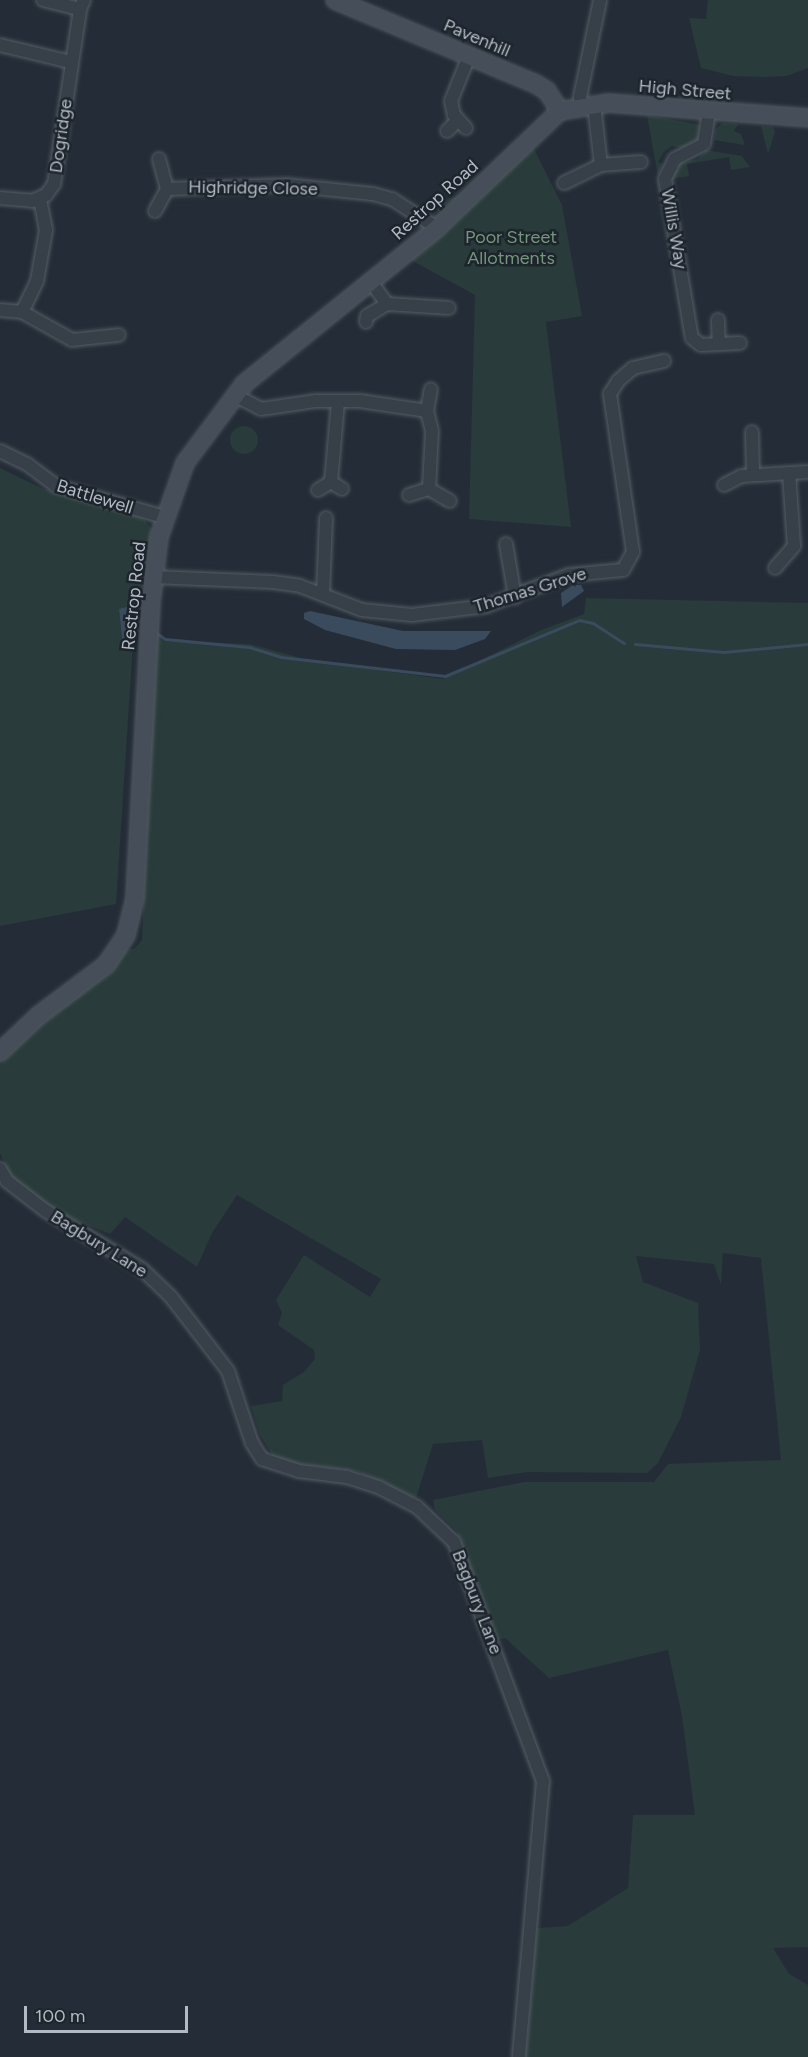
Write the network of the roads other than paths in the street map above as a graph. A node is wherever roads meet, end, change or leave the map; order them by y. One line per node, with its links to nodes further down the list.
1 (43, 0): 4 (street)
2 (335, 0): 6 (street, Pavenhill)
3 (600, 0): 8 (street)
4 (82, 4): 7 (street, Dogridge)
5 (0, 45): 7 (street)
6 (469, 56): 9 (street, Pavenhill); 12 (street)
7 (71, 62): 19 (street, Dogridge)
8 (588, 104): 9 (street, High Street); 10 (street, High Street); 15 (street)
9 (560, 111): 21 (street, Restrop Road)
10 (709, 112): 11 (street, High Street); 32 (street, Willis Way)
11 (808, 118)
12 (447, 131)
13 (159, 159): 17 (street, Highridge Close)
14 (641, 162): 15 (street)
15 (601, 165): 16 (street)
16 (564, 183)
17 (167, 189): 20 (street, Highridge Close); 21 (street, Highridge Close)
18 (0, 198): 19 (street)
19 (40, 199): 26 (street)
20 (155, 211)
21 (437, 228): 22 (street, Restrop Road)
22 (371, 282): 23 (street); 36 (street, Restrop Road)
23 (387, 304): 24 (street); 28 (street)
24 (449, 308)
25 (0, 310): 26 (street)
26 (22, 312): 30 (street)
27 (718, 320): 32 (street)
28 (366, 322)
29 (119, 335): 30 (street)
30 (104, 337): 33 (street)
31 (740, 343): 32 (street, Willis Way)
32 (719, 344)
33 (108, 350)
34 (664, 360): 57 (street, Thomas Grove)
35 (431, 389): 38 (street)
36 (234, 395): 37 (street); 51 (street, Restrop Road)
37 (338, 402): 38 (street); 44 (street)
38 (427, 411): 47 (street)
39 (751, 432): 43 (street)
40 (0, 451): 51 (street, Battlewell)
41 (808, 472): 42 (street)
42 (789, 473): 43 (street); 54 (street)
43 (753, 474): 45 (street)
44 (331, 482): 46 (street); 48 (street)
45 (724, 484)
46 (342, 489)
47 (429, 489): 49 (street); 50 (street)
48 (318, 490)
49 (409, 495)
50 (450, 501)
51 (164, 517): 55 (street, Restrop Road)
52 (326, 518): 56 (street)
53 (506, 544): 57 (street)
54 (775, 568)
55 (153, 577): 56 (street, Thomas Grove); 58 (street, Restrop Road)
56 (323, 594): 57 (street, Thomas Grove)
57 (515, 597)
58 (0, 1052)
59 (0, 1168): 60 (street, Bagbury Lane)
60 (519, 2057)

